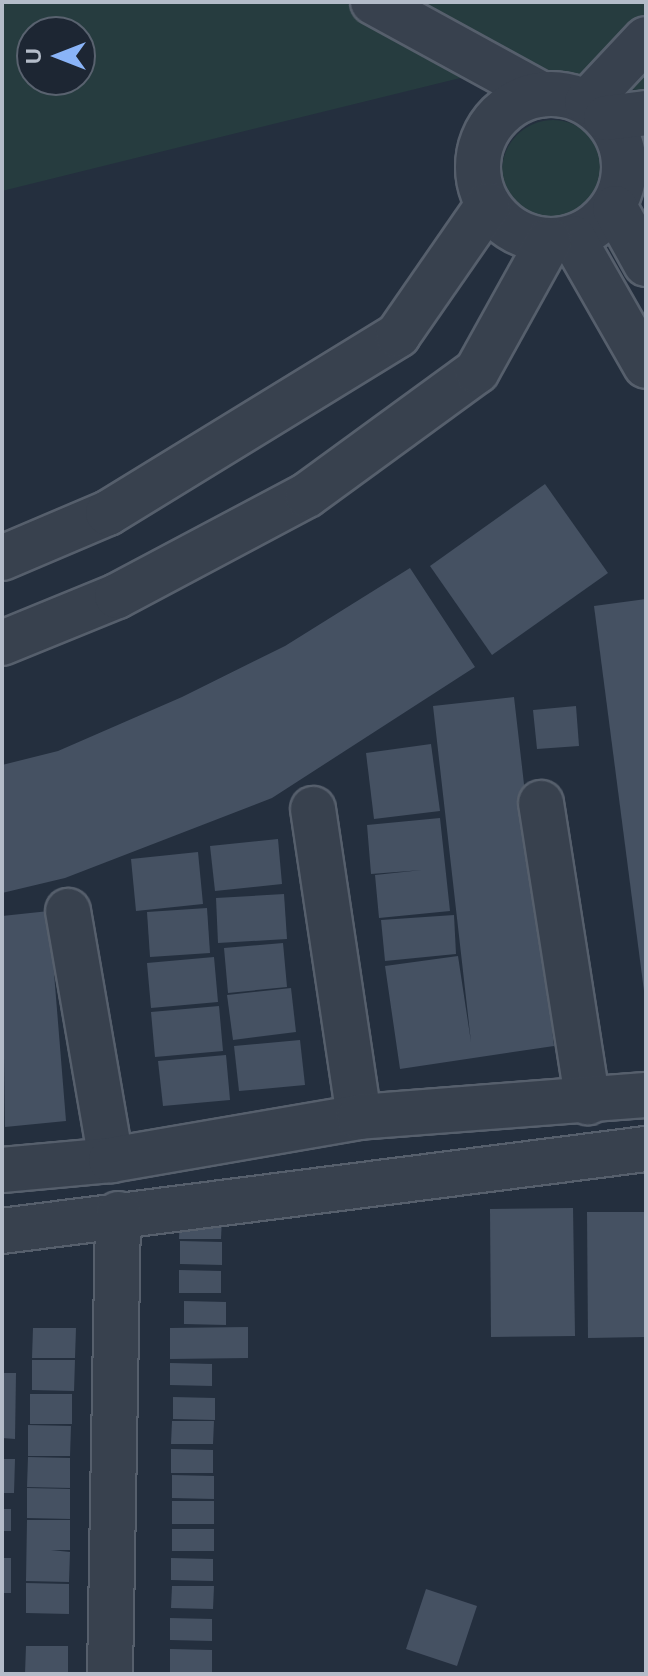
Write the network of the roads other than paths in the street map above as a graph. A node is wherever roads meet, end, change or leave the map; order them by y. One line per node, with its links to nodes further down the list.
1 (373, 2): 3 (street)
2 (646, 39): 4 (street)
3 (541, 94): 4 (street); 6 (street)
4 (613, 111): 5 (street)
5 (628, 183): 7 (street); 8 (street)
6 (488, 205): 7 (street); 10 (street)
7 (561, 240): 9 (street); 11 (street)
8 (646, 264)
9 (646, 366)
10 (2, 558)
11 (2, 643)
12 (541, 803): 16 (street)
13 (313, 809): 17 (street)
14 (68, 911): 19 (street)
15 (646, 1095): 16 (street)
16 (588, 1102): 17 (street)
17 (359, 1117): 19 (street)
18 (646, 1149): 21 (street)
19 (111, 1160): 20 (street)
20 (2, 1170)
21 (118, 1214): 22 (street); 23 (street)
22 (2, 1231)
23 (110, 1674)

